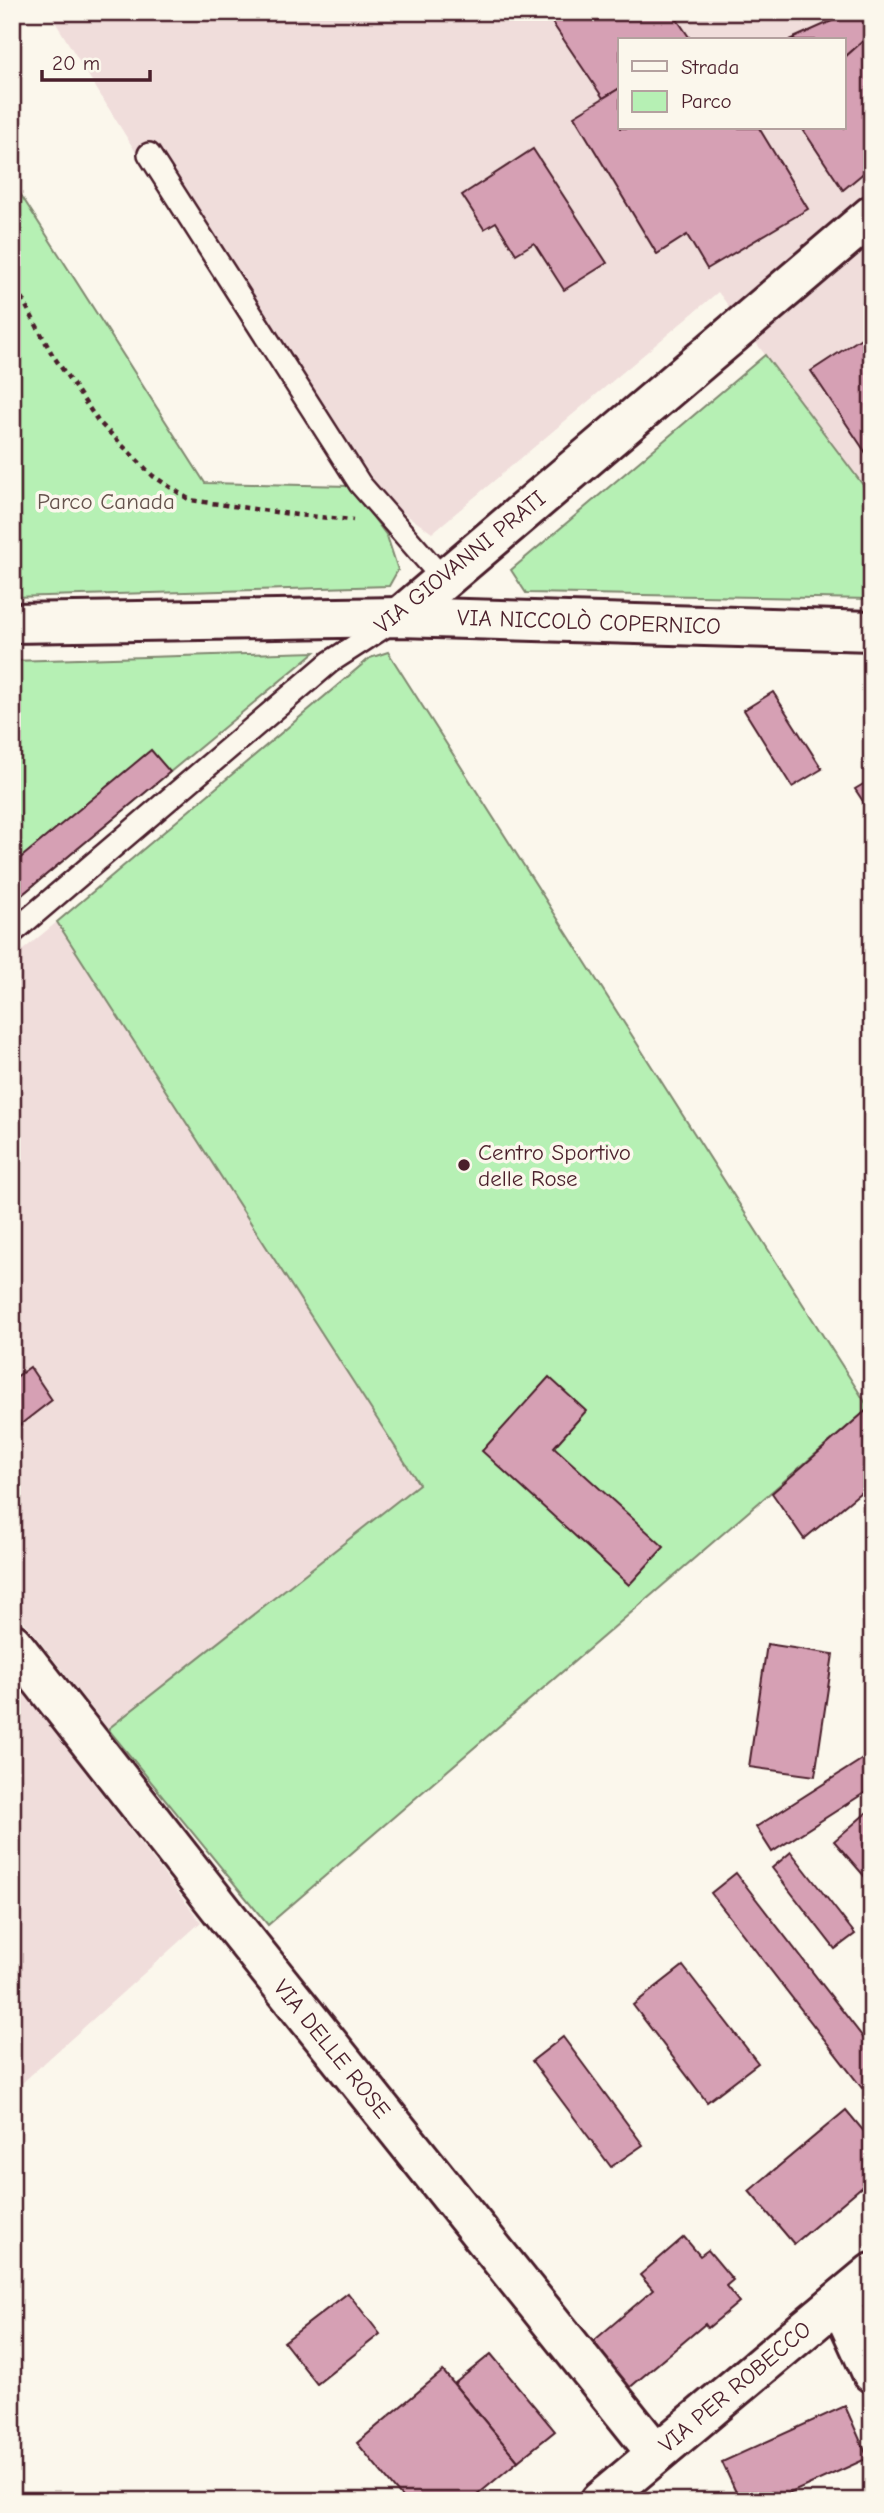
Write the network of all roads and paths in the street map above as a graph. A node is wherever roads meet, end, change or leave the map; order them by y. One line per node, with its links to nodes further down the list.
1 (149, 153): 4 (lane)
2 (872, 215): 5 (street, VIA GIOVANNI PRATI)
3 (12, 280): 4 (path)
4 (404, 533): 5 (lane)
5 (444, 579): 6 (street, VIA GIOVANNI PRATI)
6 (400, 617): 7 (street, VIA NICCOLÒ COPERNICO); 8 (street, VIA NICCOLÒ COPERNICO); 9 (lane, VIA GIOVANNI PRATI)
7 (12, 623)
8 (872, 631)
9 (12, 933)
10 (12, 1643): 14 (street, VIA DELLE ROSE)
11 (872, 2273): 12 (street, VIA PER ROBECCO)
12 (839, 2301): 13 (street); 14 (street, VIA PER ROBECCO)
13 (872, 2373)
14 (656, 2452): 15 (street, VIA PER ROBECCO)
15 (611, 2497)

